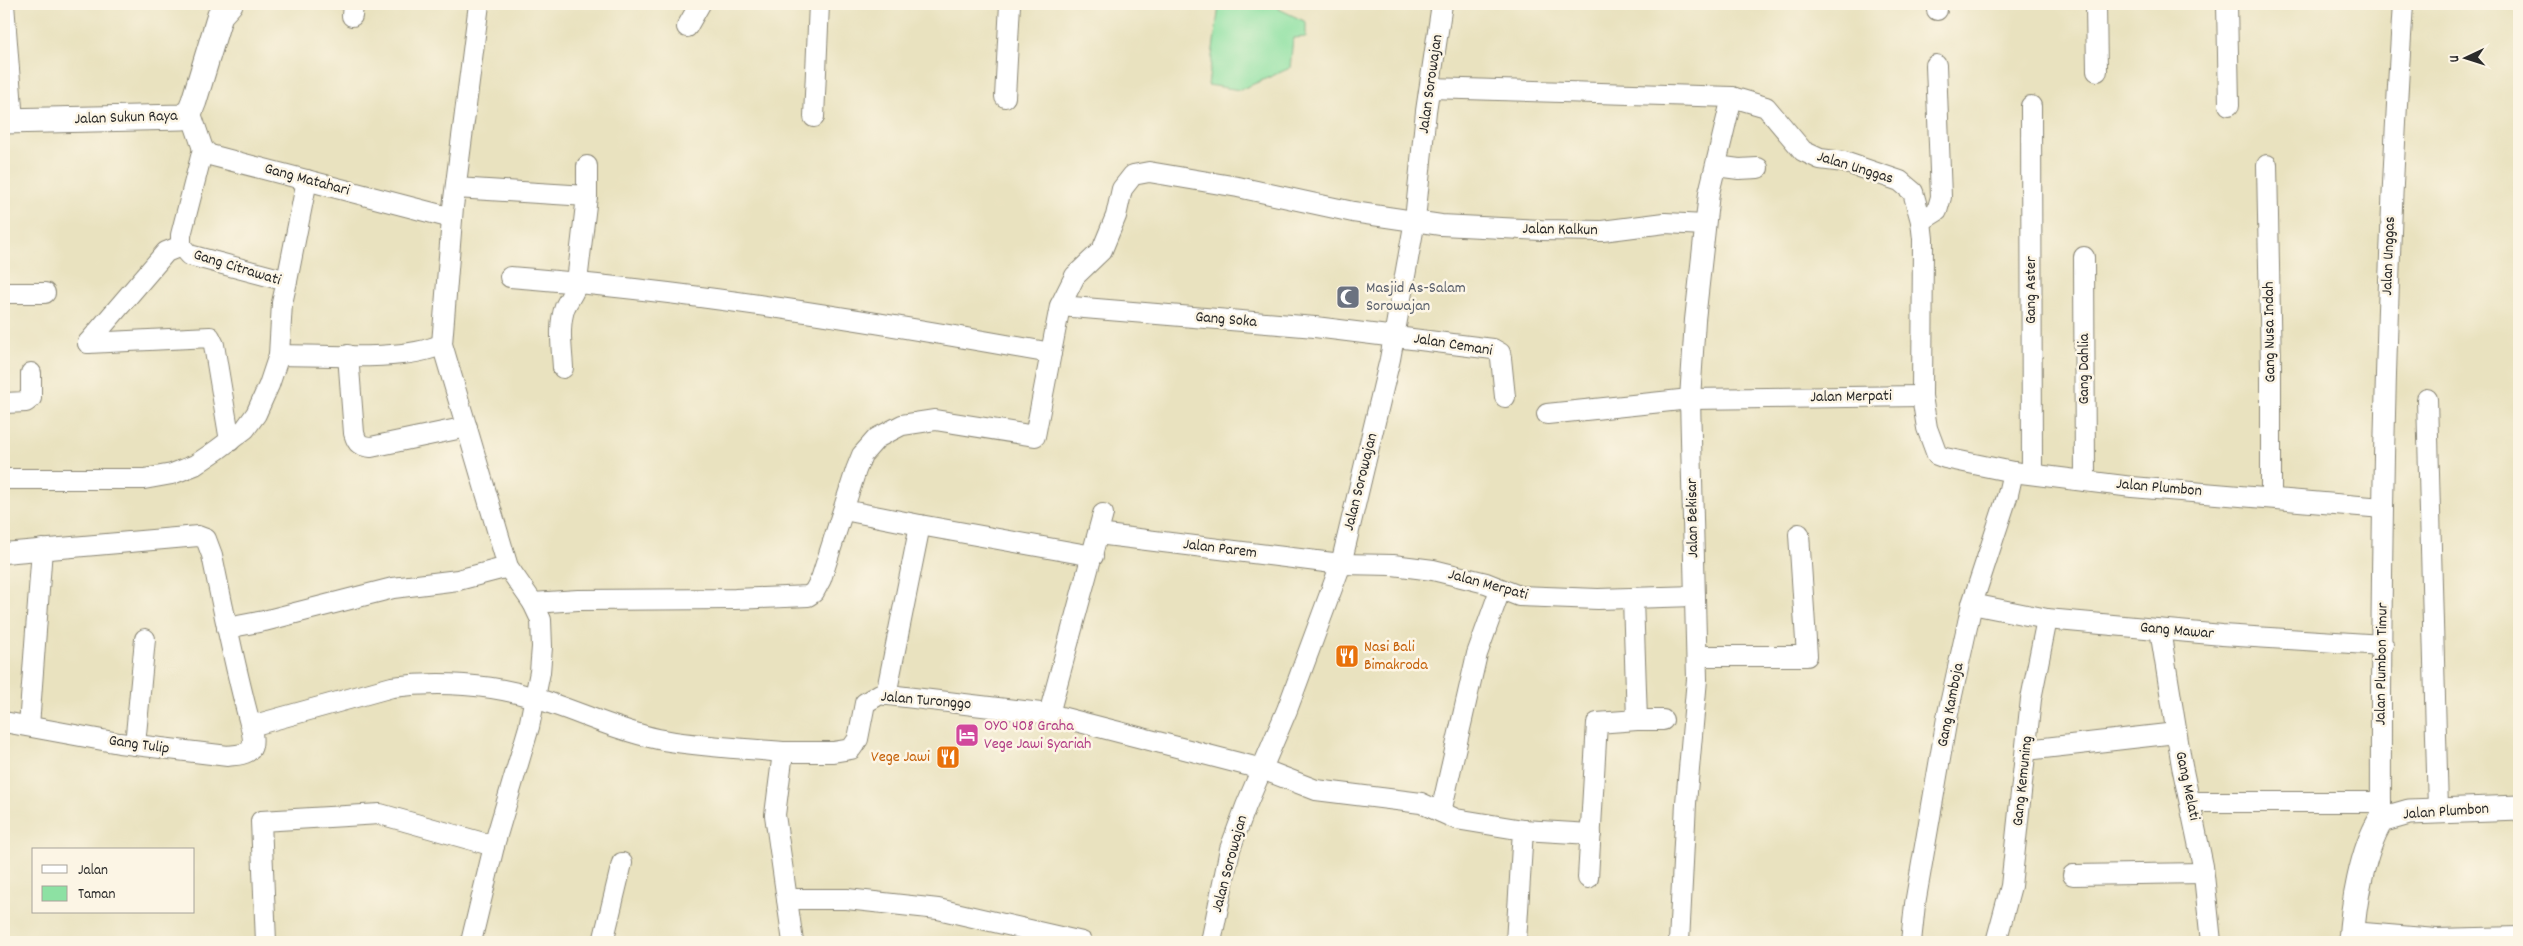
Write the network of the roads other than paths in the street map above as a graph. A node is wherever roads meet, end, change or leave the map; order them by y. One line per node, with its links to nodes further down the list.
1 (4, 4): 21 (street)
2 (479, 4): 28 (street)
3 (700, 4): 11 (street)
4 (819, 4): 20 (street)
5 (1010, 4): 15 (street)
6 (1442, 4): 14 (street, Jalan Sorowajan)
7 (2096, 4): 13 (street)
8 (2227, 4): 17 (street)
9 (2403, 4): 62 (street, Jalan Unggas)
10 (226, 6): 19 (street, Jalan Sukun Raya)
11 (687, 27)
12 (1936, 65): 32 (street)
13 (2097, 72)
14 (1430, 88): 16 (street, Jalan Unggas); 31 (street, Jalan Sorowajan)
15 (1005, 97)
16 (1732, 97): 25 (street, Jalan Bekisar); 32 (street, Jalan Unggas)
17 (2229, 105)
18 (2030, 106): 58 (street, Gang Aster)
19 (190, 111): 21 (street, Jalan Sukun Raya); 22 (street)
20 (814, 117)
21 (8, 121)
22 (203, 149): 27 (street, Gang Matahari); 34 (street, Gang Citrawati)
23 (2267, 165): 61 (street, Gang Nusa Indah)
24 (586, 166): 29 (street)
25 (1716, 166): 26 (street); 33 (street, Jalan Bekisar)
26 (1758, 168)
27 (307, 180): 30 (street, Gang Matahari); 37 (street)
28 (456, 188): 29 (street); 30 (street)
29 (587, 196): 38 (street)
30 (452, 218): 43 (street)
31 (1414, 220): 33 (street, Jalan Kalkun); 41 (street, Jalan Kalkun); 42 (street, Jalan Sorowajan)
32 (1921, 221): 49 (street, Jalan Unggas)
33 (1705, 225): 51 (street, Jalan Bekisar)
34 (181, 246): 37 (street, Gang Citrawati); 56 (street)
35 (2084, 256): 60 (street, Gang Dahlia)
36 (510, 277): 38 (street)
37 (287, 281): 45 (street, Gang Citrawati)
38 (577, 282): 44 (street); 47 (street)
39 (4, 293): 40 (street)
40 (46, 293)
41 (1060, 306): 42 (street, Gang Soka); 44 (street, Jalan Kalkun)
42 (1392, 336): 50 (street, Jalan Cemani); 71 (street, Jalan Sorowajan)
43 (442, 344): 46 (street); 55 (street)
44 (1051, 353): 63 (street, Jalan Kalkun)
45 (279, 355): 46 (street); 56 (street, Gang Citrawati)
46 (348, 355): 55 (street)
47 (563, 368)
48 (31, 373): 53 (street)
49 (1922, 396): 51 (street, Jalan Merpati); 57 (street, Jalan Unggas)
50 (1505, 397)
51 (1690, 399): 54 (street, Jalan Merpati); 74 (street, Jalan Bekisar)
52 (2427, 399): 99 (street)
53 (4, 402)
54 (1547, 414)
55 (467, 427): 72 (street)
56 (230, 441): 59 (street, Gang Citrawati)
57 (1937, 455): 58 (street, Jalan Plumbon)
58 (2022, 473): 60 (street, Jalan Plumbon); 77 (street, Gang Kamboja)
59 (4, 478)
60 (2085, 480): 61 (street, Jalan Plumbon)
61 (2271, 498): 62 (street, Jalan Plumbon)
62 (2383, 508): 82 (street, Jalan Plumbon Timur)
63 (844, 510): 65 (street); 76 (street)
64 (1103, 514): 66 (street)
65 (920, 525): 70 (street); 84 (street)
66 (1098, 534): 70 (street); 71 (street, Jalan Parem)
67 (1799, 534): 83 (street)
68 (42, 549): 69 (street); 79 (street); 90 (street)
69 (4, 552)
70 (1093, 556): 86 (street)
71 (1341, 564): 73 (street, Jalan Merpati); 96 (street, Jalan Sorowajan)
72 (508, 567): 76 (street); 79 (street)
73 (1500, 590): 75 (street, Jalan Merpati); 101 (street)
74 (1695, 596): 75 (street, Jalan Merpati); 83 (street, Jalan Bekisar)
75 (1633, 599): 87 (street)
76 (533, 603): 85 (street)
77 (1972, 604): 78 (street, Gang Mawar); 120 (street, Gang Kamboja)
78 (2047, 619): 80 (street, Gang Mawar); 94 (street, Gang Kemuning)
79 (226, 628): 91 (street)
80 (2160, 630): 82 (street, Gang Mawar); 92 (street, Gang Melati)
81 (144, 639): 93 (street)
82 (2383, 645): 100 (street, Jalan Plumbon Timur)
83 (1697, 656): 119 (street, Jalan Bekisar)
84 (886, 695): 86 (street, Jalan Turonggo); 95 (street, Jalan Turonggo)
85 (535, 698): 91 (street); 95 (street); 104 (street)
86 (1049, 714): 96 (street, Jalan Turonggo)
87 (1637, 720): 88 (street); 103 (street)
88 (1663, 720)
89 (4, 722): 90 (street, Gang Tulip)
90 (29, 726): 93 (street, Gang Tulip)
91 (250, 726): 93 (street, Gang Tulip)
92 (2176, 733): 94 (street); 97 (street, Gang Melati)
93 (135, 745)
94 (2026, 750): 121 (street, Gang Kemuning)
95 (783, 752): 109 (street)
96 (1262, 770): 101 (street, Jalan Turonggo); 117 (street, Jalan Sorowajan)
97 (2190, 802): 100 (street); 106 (street, Gang Melati)
98 (2519, 808): 99 (street, Jalan Plumbon)
99 (2438, 810): 100 (street, Jalan Plumbon)
100 (2381, 811): 110 (street, Jalan Plumbon)
101 (1441, 812): 102 (street, Jalan Turonggo)
102 (1523, 830): 103 (street, Jalan Turonggo); 118 (street)
103 (1591, 834): 108 (street)
104 (494, 846): 112 (street); 113 (street)
105 (622, 863): 114 (street)
106 (2203, 873): 107 (street); 122 (street, Gang Melati)
107 (2073, 875)
108 (1588, 878)
109 (787, 899): 115 (street); 116 (street)
110 (2352, 937): 111 (street)
111 (2519, 937)
112 (266, 942)
113 (471, 942)
114 (603, 942)
115 (793, 942)
116 (1082, 942)
117 (1210, 942)
118 (1516, 942)
119 (1679, 942)
120 (1911, 942)
121 (1996, 942)
122 (2211, 942)

